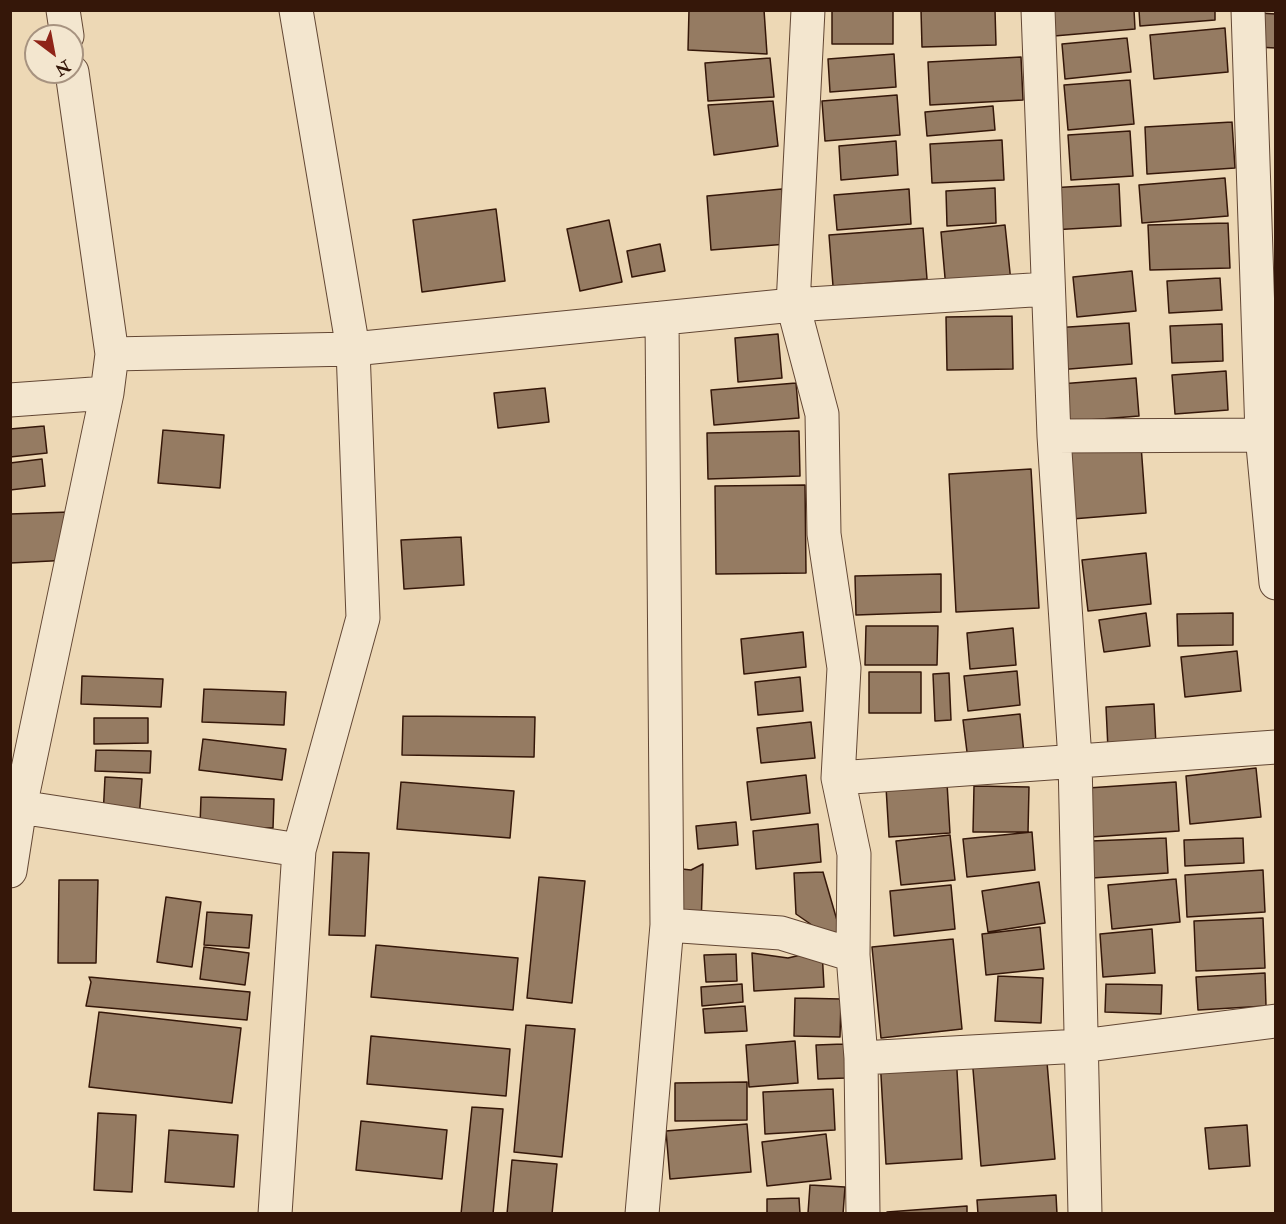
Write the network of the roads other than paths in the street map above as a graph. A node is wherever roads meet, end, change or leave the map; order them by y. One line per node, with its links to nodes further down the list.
1 (296, 10): 9 (street)
2 (808, 10): 7 (street)
3 (1038, 10): 6 (street)
4 (1248, 10): 13 (street)
5 (74, 84): 10 (street)
6 (1048, 289): 7 (street); 14 (street)
7 (793, 305): 8 (street); 18 (street)
8 (662, 318): 9 (street); 22 (street)
9 (352, 349): 10 (street); 20 (street)
10 (112, 354): 11 (street)
11 (106, 393): 12 (street); 19 (street)
12 (10, 400)
13 (1269, 435): 14 (street); 15 (street)
14 (1054, 436): 17 (street)
15 (1275, 583)
16 (1275, 747): 17 (street)
17 (1075, 760): 18 (street); 25 (street)
18 (838, 778): 23 (street)
19 (20, 807): 20 (street); 21 (street)
20 (299, 850): 27 (street)
21 (10, 871)
22 (667, 926): 23 (street); 28 (street)
23 (853, 955): 26 (street)
24 (1275, 1021): 25 (street)
25 (1081, 1046): 26 (street); 30 (street)
26 (861, 1058): 29 (street)
27 (275, 1214)
28 (642, 1214)
29 (864, 1214)
30 (1085, 1214)

